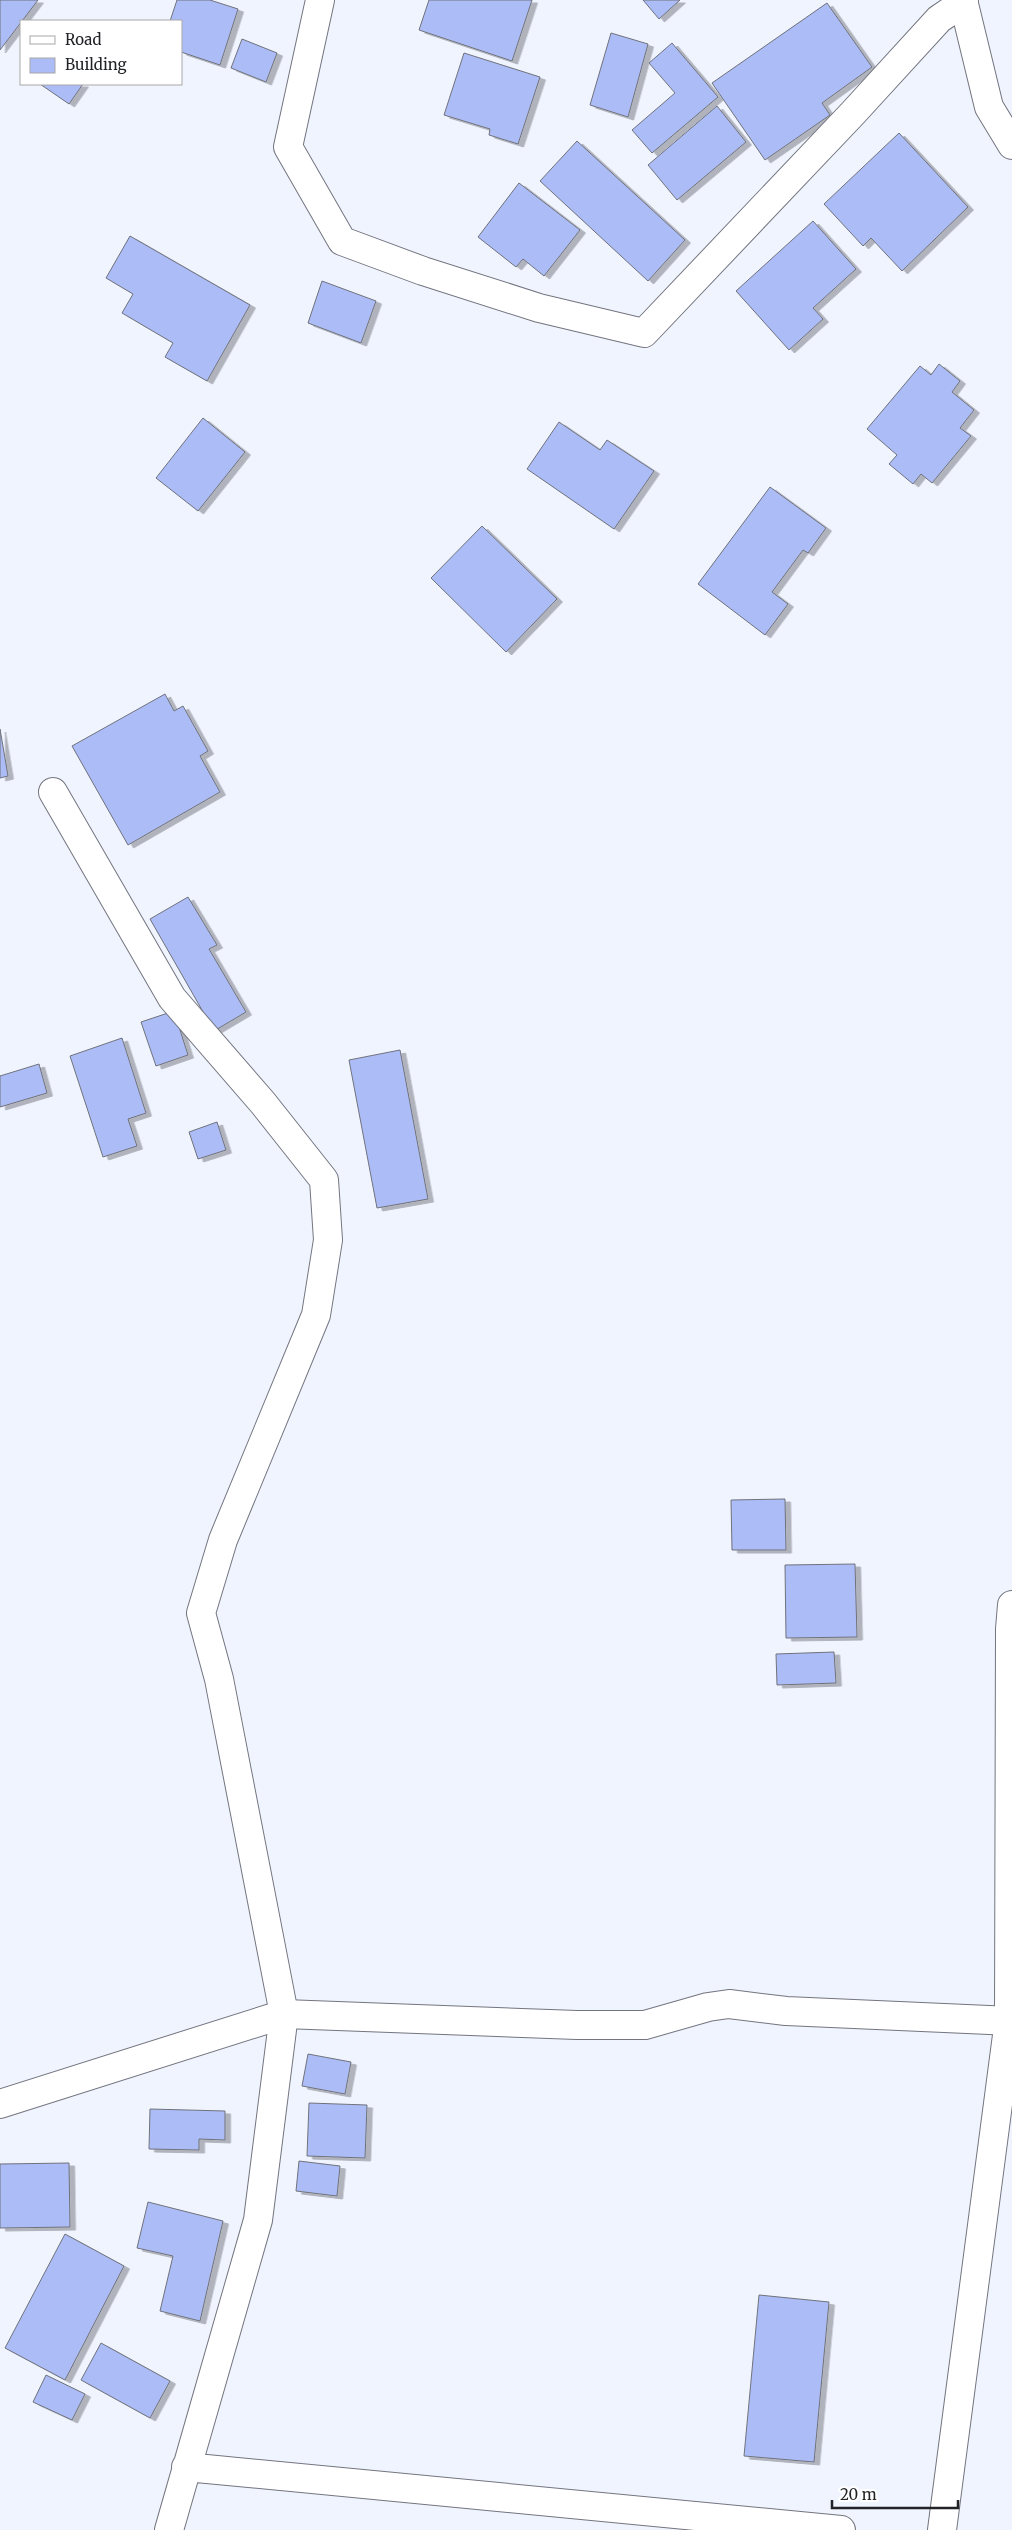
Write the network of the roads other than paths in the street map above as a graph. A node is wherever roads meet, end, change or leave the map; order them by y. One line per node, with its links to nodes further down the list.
1 (320, 0): 2 (street)
2 (964, 1): 3 (street)
3 (1012, 144)
4 (53, 792): 6 (street)
5 (1012, 1605): 7 (street)
6 (284, 2014): 7 (street); 8 (street); 9 (street)
7 (1010, 2020): 12 (street)
8 (0, 2104)
9 (186, 2467): 10 (street); 11 (street)
10 (168, 2530)
11 (842, 2530)
12 (942, 2530)

